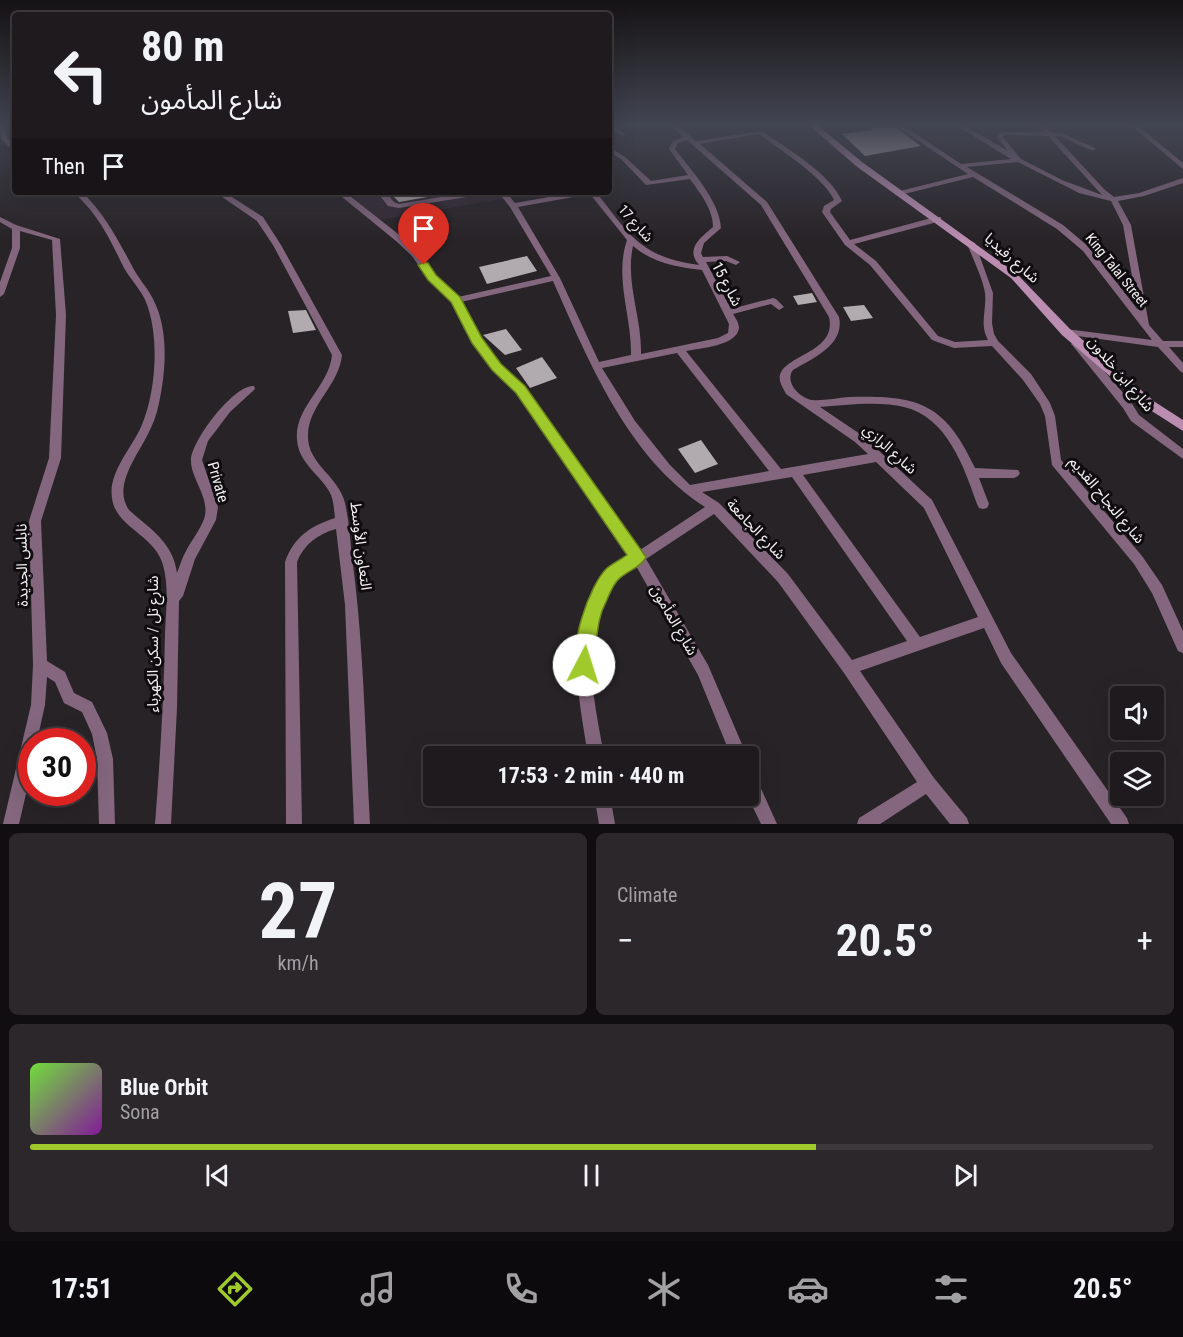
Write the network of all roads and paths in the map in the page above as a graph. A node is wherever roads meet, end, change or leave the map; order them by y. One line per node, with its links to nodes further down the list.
1 (628, 162): 11 (street)
2 (682, 162): 11 (street, شارع 15)
3 (717, 162): 48 (street, شارع الرازي)
4 (799, 162): 29 (street)
5 (857, 162): 14 (main road, شارع رفيديا)
6 (953, 162): 10 (street, King Talal Street)
7 (994, 162): 10 (street)
8 (1024, 162): 23 (street)
9 (1075, 162): 23 (street)
10 (958, 166): 12 (street, King Talal Street)
11 (693, 176): 32 (street, شارع 15)
12 (974, 176): 14 (street); 38 (street, King Talal Street)
13 (1183, 180): 23 (street)
14 (903, 193): 26 (main road, شارع رفيديا)
15 (80, 195): 75 (street, شارع تل / سكن الكهرباء)
16 (224, 195): 59 (street, التعاون الأوسط)
17 (344, 195): 35 (street, شارع المأمون)
18 (384, 195): 19 (street)
19 (467, 195)
20 (504, 195): 24 (street, شارع الجامعة)
21 (574, 195): 24 (street)
22 (593, 195): 28 (street, شارع 17)
23 (1114, 200): 38 (street)
24 (513, 206): 33 (street, شارع الجامعة)
25 (0, 219): 27 (street, نابلس الجديدة)
26 (938, 219): 29 (street); 30 (main road, شارع رفيديا)
27 (16, 228): 34 (street); 65 (street, نابلس الجديدة)
28 (630, 241): 32 (street, شارع 17); 44 (street)
29 (848, 243): 40 (street)
30 (971, 243): 39 (main road, شارع رفيديا); 40 (street)
31 (736, 262): 32 (street, شارع 17)
32 (701, 264): 37 (street, شارع 15)
33 (556, 278): 35 (street); 45 (street, شارع الجامعة)
34 (0, 294)
35 (456, 300): 60 (street, شارع المأمون)
36 (779, 307): 37 (street)
37 (727, 313): 43 (street, شارع 15)
38 (1146, 327): 41 (street, King Talal Street)
39 (1066, 332): 41 (street); 49 (main road, شارع رفيديا); 50 (street, شارع ابن خلدون)
40 (994, 343): 64 (street, شارع النجاح القديم)
41 (1160, 344): 42 (street); 46 (street, King Talal Street)
42 (1183, 344)
43 (679, 349): 44 (street, شارع 15); 55 (street)
44 (636, 358): 45 (street, شارع 15)
45 (596, 366): 56 (street, شارع الجامعة)
46 (1183, 369)
47 (250, 388): 61 (street, Private)
48 (808, 404): 51 (street, شارع الرازي); 53 (street)
49 (1183, 426)
50 (1183, 455)
51 (878, 457): 52 (street); 62 (street, شارع الرازي)
52 (795, 472): 55 (street); 63 (street)
53 (972, 473): 54 (street); 57 (street)
54 (1014, 473)
55 (779, 475): 56 (street)
56 (688, 490): 58 (street, شارع الجامعة)
57 (983, 504)
58 (715, 507): 60 (street); 66 (street, شارع الجامعة)
59 (342, 522): 76 (street); 77 (street, التعاون الأوسط)
60 (638, 557): 67 (street); 68 (street, شارع المأمون)
61 (176, 596)
62 (987, 620): 63 (street); 81 (street, شارع الرازي)
63 (917, 644): 66 (street)
64 (1183, 646)
65 (40, 665): 73 (street, نابلس الجديدة); 74 (street)
66 (849, 668): 69 (street, شارع الجامعة)
67 (594, 746)
68 (735, 746)
69 (928, 784): 79 (street); 80 (street, شارع الجامعة)
70 (604, 806): 78 (street)
71 (759, 806): 72 (street)
72 (765, 821)
73 (11, 824)
74 (107, 824)
75 (163, 824)
76 (294, 824)
77 (362, 824)
78 (607, 824)
79 (865, 824)
80 (961, 824)
81 (1121, 824)

